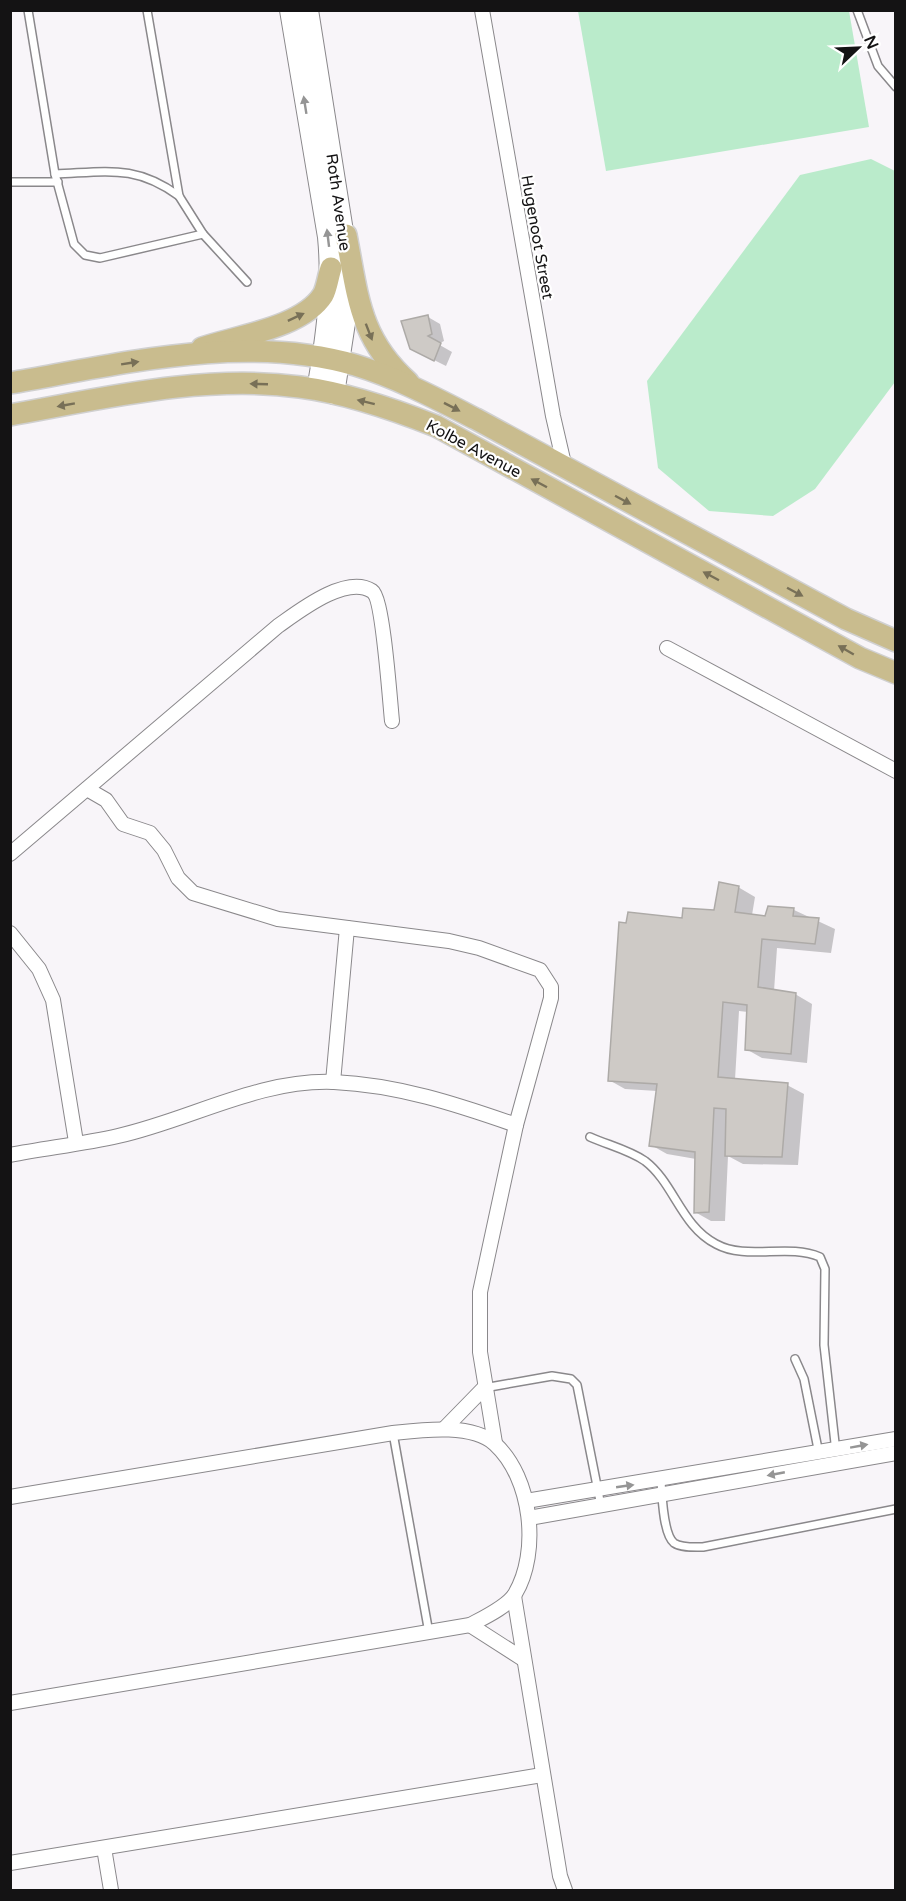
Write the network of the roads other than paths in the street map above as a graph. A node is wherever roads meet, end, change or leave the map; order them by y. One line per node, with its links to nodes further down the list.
1 (28, 10): 8 (lane)
2 (147, 10): 11 (lane)
3 (290, 10): 14 (street, Roth Avenue, one-way to 3)
4 (308, 10): 13 (street, Roth Avenue)
5 (482, 10): 22 (street, Hugenoot Street)
6 (857, 10): 7 (lane)
7 (896, 87)
8 (56, 174): 10 (lane); 11 (lane)
9 (10, 182): 10 (lane)
10 (58, 182): 12 (lane)
11 (179, 196): 12 (lane)
12 (203, 234): 15 (lane)
13 (346, 235): 17 (street, Roth Avenue); 19 (main road, one-way to 19)
14 (331, 268): 16 (main road, one-way to 14); 17 (street, Roth Avenue)
15 (247, 282)
16 (181, 355): 17 (main road, Kolbe Avenue); 18 (main road, Kolbe Avenue, one-way to 16)
17 (331, 360): 19 (main road, Kolbe Avenue); 20 (street, Roth Avenue)
18 (10, 383)
19 (416, 389): 22 (main road, Kolbe Avenue, one-way to 22)
20 (326, 392): 21 (main road, Kolbe Avenue, one-way to 21); 25 (main road, Kolbe Avenue, one-way to 20)
21 (10, 415)
22 (565, 468): 23 (main road, Kolbe Avenue, one-way to 23)
23 (896, 641)
24 (667, 648): 27 (street)
25 (896, 673)
26 (392, 721): 28 (street)
27 (896, 771)
28 (87, 789): 29 (street); 30 (street)
29 (10, 854)
30 (347, 928): 32 (street); 33 (street)
31 (10, 933): 35 (street)
32 (333, 1082): 33 (street); 35 (street)
33 (516, 1125): 38 (street)
34 (590, 1137): 44 (lane)
35 (76, 1142): 36 (street)
36 (10, 1155)
37 (795, 1359): 45 (lane)
38 (484, 1388): 39 (street); 42 (street); 47 (lane)
39 (444, 1429): 40 (street); 42 (street)
40 (393, 1433): 49 (street); 56 (lane)
41 (896, 1439): 44 (street, one-way to 41)
42 (495, 1443): 50 (street)
43 (896, 1453): 44 (street)
44 (837, 1456): 45 (street)
45 (820, 1459): 46 (street); 48 (street, one-way to 48)
46 (660, 1481): 47 (street, one-way to 46); 48 (lane)
47 (597, 1490): 50 (street); 51 (lane)
48 (662, 1496): 51 (street); 52 (lane)
49 (10, 1497)
50 (526, 1501): 53 (street)
51 (601, 1506): 53 (street)
52 (896, 1509)
53 (529, 1518): 54 (street)
54 (514, 1596): 55 (street); 57 (street)
55 (470, 1624): 56 (street); 57 (street)
56 (429, 1633): 58 (street)
57 (523, 1659): 59 (street)
58 (10, 1703)
59 (542, 1775): 60 (street); 63 (street)
60 (104, 1848): 61 (street); 62 (street)
61 (10, 1863)
62 (111, 1890)
63 (565, 1890)

